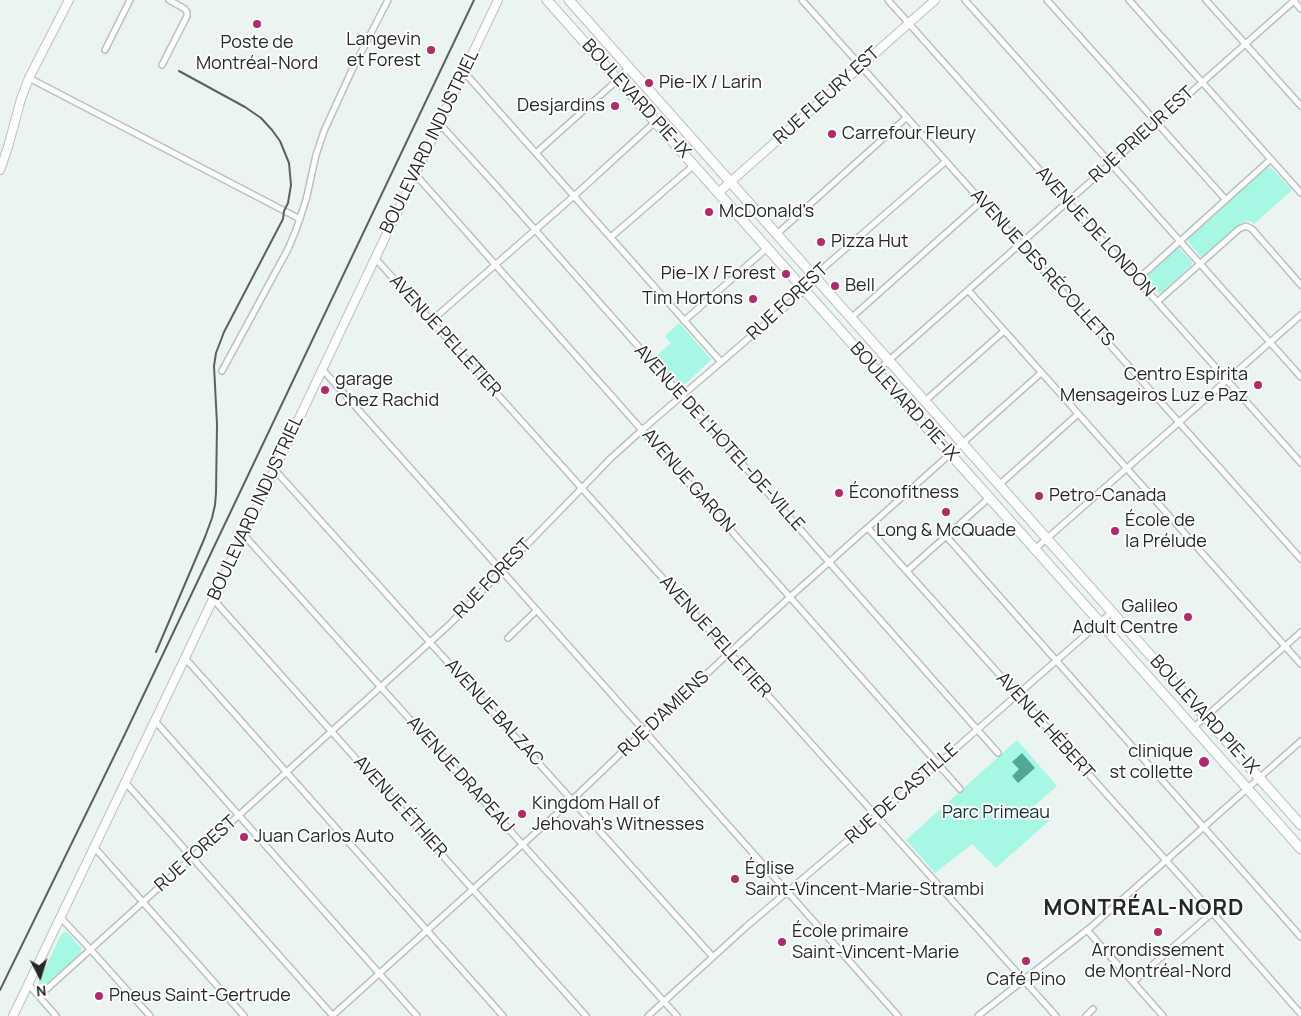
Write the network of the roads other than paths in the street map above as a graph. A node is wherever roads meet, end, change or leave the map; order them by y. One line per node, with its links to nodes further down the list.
1 (69, 0): 24 (street)
2 (130, 0): 19 (street)
3 (169, 0): 20 (street)
4 (388, 0): 46 (street)
5 (498, 0): 23 (street, BOULEVARD INDUSTRIEL)
6 (548, 0): 25 (main road, BOULEVARD PIE-IX)
7 (569, 0): 22 (main road, BOULEVARD PIE-IX)
8 (802, 0): 21 (street, AVENUE DES RÉCOLLETS)
9 (888, 0): 17 (street, AVENUE DE LONDON)
10 (935, 0): 17 (street, RUE FLEURY EST)
11 (965, 0): 35 (street)
12 (1047, 0): 30 (street)
13 (1129, 0): 26 (street)
14 (1206, 0): 18 (street)
15 (1294, 0): 16 (street); 18 (street, RUE PRIEUR EST)
16 (1301, 9)
17 (909, 24): 21 (street, RUE FLEURY EST); 45 (street, AVENUE DE LONDON)
18 (1245, 44): 26 (street, RUE PRIEUR EST); 27 (street)
19 (105, 50)
20 (162, 65)
21 (861, 66): 28 (street, AVENUE DES RÉCOLLETS); 39 (street, RUE FLEURY EST)
22 (629, 68): 25 (street); 39 (main road, BOULEVARD PIE-IX)
23 (464, 72): 31 (street, BOULEVARD INDUSTRIEL); 32 (street)
24 (30, 78): 37 (street); 46 (street)
25 (618, 80): 29 (main road, BOULEVARD PIE-IX); 32 (street)
26 (1202, 82): 30 (street, RUE PRIEUR EST); 33 (street)
27 (1301, 106)
28 (907, 118): 34 (street, AVENUE DES RÉCOLLETS); 48 (street)
29 (655, 122): 36 (main road, BOULEVARD PIE-IX); 42 (street)
30 (1156, 122): 35 (street, RUE PRIEUR EST); 43 (street)
31 (439, 123): 38 (street, BOULEVARD INDUSTRIEL); 47 (street, AVENUE DE L'HOTEL-DE-VILLE)
32 (536, 153): 42 (street)
33 (1271, 160): 41 (street); 43 (street)
34 (946, 161): 44 (street, AVENUE DES RÉCOLLETS); 56 (street, RUE FOREST)
35 (1111, 163): 45 (street, RUE PRIEUR EST); 50 (street)
36 (694, 165): 40 (main road, BOULEVARD PIE-IX); 49 (street)
37 (0, 170)
38 (415, 174): 53 (street, BOULEVARD INDUSTRIEL); 55 (street, AVENUE GARON)
39 (731, 182): 40 (street, RUE FLEURY EST); 48 (main road, BOULEVARD PIE-IX)
40 (718, 193): 52 (main road, BOULEVARD PIE-IX)
41 (1301, 193)
42 (574, 196): 47 (street); 49 (street)
43 (1226, 200): 50 (street)
44 (982, 201): 51 (street, AVENUE DES RÉCOLLETS); 63 (street)
45 (1067, 202): 51 (street, RUE PRIEUR EST); 57 (street, AVENUE DE LONDON)
46 (300, 219): 71 (street)
47 (534, 229): 55 (street); 76 (street, AVENUE DE L'HOTEL-DE-VILLE)
48 (777, 234): 56 (main road, BOULEVARD PIE-IX)
49 (611, 237): 65 (street)
50 (1180, 241): 54 (street); 57 (street)
51 (1020, 244): 60 (street, RUE PRIEUR EST); 79 (street, AVENUE DES RÉCOLLETS)
52 (767, 248): 59 (main road, BOULEVARD PIE-IX); 65 (street)
53 (374, 258): 64 (street, AVENUE PELLETIER); 70 (street, BOULEVARD INDUSTRIEL)
54 (1200, 263): 58 (street); 61 (street); 67 (street)
55 (495, 264): 64 (street); 80 (street, AVENUE GARON)
56 (814, 276): 59 (street, RUE FOREST); 63 (main road, BOULEVARD PIE-IX)
57 (1137, 280): 61 (street, AVENUE DE LONDON)
58 (1301, 285)
59 (805, 290): 69 (street, RUE FOREST); 72 (main road, BOULEVARD PIE-IX)
60 (968, 290): 66 (street); 68 (street, RUE PRIEUR EST)
61 (1157, 302): 75 (street, AVENUE DE LONDON)
62 (1301, 315): 67 (street)
63 (851, 318): 68 (main road, BOULEVARD PIE-IX)
64 (431, 321): 87 (street, AVENUE PELLETIER)
65 (684, 321): 69 (street)
66 (1004, 331): 73 (street); 77 (street)
67 (1270, 342): 74 (street); 75 (street)
68 (889, 361): 72 (street, RUE PRIEUR EST); 77 (main road, BOULEVARD PIE-IX)
69 (721, 362): 76 (street, RUE FOREST)
70 (322, 369): 85 (street, BOULEVARD INDUSTRIEL); 96 (street)
71 (222, 371)
72 (877, 371): 82 (main road, BOULEVARD PIE-IX)
73 (1041, 373): 78 (street); 81 (street, RUE D'AMIENS)
74 (1301, 377)
75 (1227, 380): 79 (street); 83 (street, AVENUE DE LONDON)
76 (682, 396): 80 (street, RUE FOREST); 95 (street, AVENUE DE L'HOTEL-DE-VILLE)
77 (925, 401): 81 (main road, BOULEVARD PIE-IX)
78 (1078, 414): 84 (street); 86 (street)
79 (1179, 423): 84 (street); 94 (street, AVENUE DES RÉCOLLETS)
80 (642, 430): 87 (street, RUE FOREST); 98 (street, AVENUE GARON)
81 (962, 443): 82 (street, RUE D'AMIENS); 86 (main road, BOULEVARD PIE-IX)
82 (950, 454): 88 (main road, BOULEVARD PIE-IX); 89 (street, RUE D'AMIENS)
83 (1301, 463)
84 (1127, 468): 92 (street); 106 (street)
85 (274, 469): 90 (street, BOULEVARD INDUSTRIEL); 105 (street, AVENUE BALZAC)
86 (999, 485): 92 (main road, BOULEVARD PIE-IX)
87 (582, 488): 96 (street, RUE FOREST); 107 (street, AVENUE PELLETIER)
88 (989, 498): 91 (street); 93 (main road, BOULEVARD PIE-IX)
89 (868, 528): 95 (street, RUE D'AMIENS); 97 (street, AVENUE HÉBERT)
90 (243, 534): 99 (street, BOULEVARD INDUSTRIEL); 111 (street, AVENUE DRAPEAU)
91 (946, 536): 97 (street); 109 (street)
92 (1047, 538): 93 (street); 101 (main road, BOULEVARD PIE-IX)
93 (1035, 549): 102 (main road, BOULEVARD PIE-IX)
94 (1301, 560)
95 (829, 562): 98 (street, RUE D'AMIENS); 116 (street, AVENUE DE L'HOTEL-DE-VILLE)
96 (502, 570): 100 (street); 105 (street, RUE FOREST)
97 (907, 571): 112 (street, AVENUE HÉBERT)
98 (790, 597): 107 (street, RUE D'AMIENS); 121 (street, AVENUE GARON)
99 (213, 598): 108 (street, BOULEVARD INDUSTRIEL); 117 (street, AVENUE ÉTHIER)
100 (537, 610): 104 (street); 118 (street)
101 (1112, 612): 102 (street, RUE DE CASTILLE); 113 (main road, BOULEVARD PIE-IX)
102 (1100, 623): 109 (street, RUE DE CASTILLE); 115 (main road, BOULEVARD PIE-IX)
103 (1301, 632): 106 (street)
104 (508, 638)
105 (430, 642): 111 (street, RUE FOREST); 127 (street, AVENUE BALZAC)
106 (1285, 646): 110 (street); 113 (street)
107 (729, 652): 118 (street, RUE D'AMIENS); 129 (street, AVENUE PELLETIER)
108 (185, 658): 114 (street, BOULEVARD INDUSTRIEL); 122 (street)
109 (1056, 661): 112 (street, RUE DE CASTILLE); 131 (street)
110 (1301, 664)
111 (380, 687): 117 (street, RUE FOREST); 132 (street, AVENUE DRAPEAU)
112 (1017, 695): 116 (street, RUE DE CASTILLE); 136 (street, AVENUE HÉBERT)
113 (1205, 717): 115 (street); 123 (main road, BOULEVARD PIE-IX)
114 (155, 721): 124 (street, BOULEVARD INDUSTRIEL); 128 (street)
115 (1193, 728): 126 (main road, BOULEVARD PIE-IX)
116 (978, 729): 120 (street, AVENUE DE L'HOTEL-DE-VILLE); 121 (street, RUE DE CASTILLE)
117 (331, 731): 122 (street, RUE FOREST); 137 (street, AVENUE ÉTHIER)
118 (645, 731): 127 (street, RUE D'AMIENS); 138 (street)
119 (1301, 742): 123 (street)
120 (998, 753)
121 (939, 763): 125 (street, AVENUE GARON); 129 (street, RUE DE CASTILLE)
122 (286, 772): 128 (street, RUE FOREST); 142 (street)
123 (1259, 778): 126 (street); 130 (main road, BOULEVARD PIE-IX)
124 (125, 782): 133 (street, BOULEVARD INDUSTRIEL); 135 (street)
125 (960, 789)
126 (1248, 789): 131 (street); 134 (main road, BOULEVARD PIE-IX)
127 (572, 800): 132 (street, RUE D'AMIENS); 146 (street, AVENUE BALZAC)
128 (239, 815): 135 (street, RUE FOREST); 147 (street)
129 (877, 816): 138 (street, RUE DE CASTILLE); 148 (street, AVENUE PELLETIER)
130 (1301, 825)
131 (1204, 828): 136 (street); 144 (street)
132 (522, 845): 137 (street, RUE D'AMIENS); 152 (street, AVENUE DRAPEAU)
133 (94, 847): 139 (street); 141 (street, BOULEVARD INDUSTRIEL)
134 (1301, 849)
135 (191, 857): 139 (street, RUE FOREST); 159 (street)
136 (1166, 861): 140 (street, AVENUE HÉBERT); 143 (street)
137 (472, 889): 142 (street, RUE D'AMIENS); 162 (street, AVENUE ÉTHIER)
138 (788, 892): 146 (street, RUE DE CASTILLE); 165 (street)
139 (142, 901): 145 (street, RUE FOREST); 158 (street)
140 (1212, 913): 149 (street); 154 (street, AVENUE HÉBERT)
141 (61, 918): 145 (street); 150 (street, BOULEVARD INDUSTRIEL)
142 (426, 930): 147 (street, RUE D'AMIENS); 161 (street)
143 (1087, 930): 148 (street); 149 (street)
144 (1301, 937)
145 (90, 949): 151 (street, RUE FOREST); 157 (street)
146 (713, 958): 152 (street, RUE DE CASTILLE)
147 (380, 973): 159 (street, RUE D'AMIENS); 160 (street)
148 (1024, 980): 166 (street); 167 (street, AVENUE PELLETIER)
149 (1133, 982): 169 (street)
150 (29, 985): 151 (street); 155 (street, BOULEVARD INDUSTRIEL)
151 (38, 996): 156 (street)
152 (664, 1002): 163 (street, RUE DE CASTILLE); 164 (street, AVENUE DRAPEAU)
153 (1093, 1009): 168 (street)
154 (1301, 1014)
155 (13, 1016)
156 (56, 1016)
157 (150, 1016)
158 (244, 1016)
159 (332, 1016)
160 (417, 1016)
161 (503, 1016)
162 (586, 1016)
163 (648, 1016)
164 (676, 1016)
165 (898, 1016)
166 (978, 1016)
167 (1056, 1016)
168 (1086, 1016)
169 (1163, 1016)

